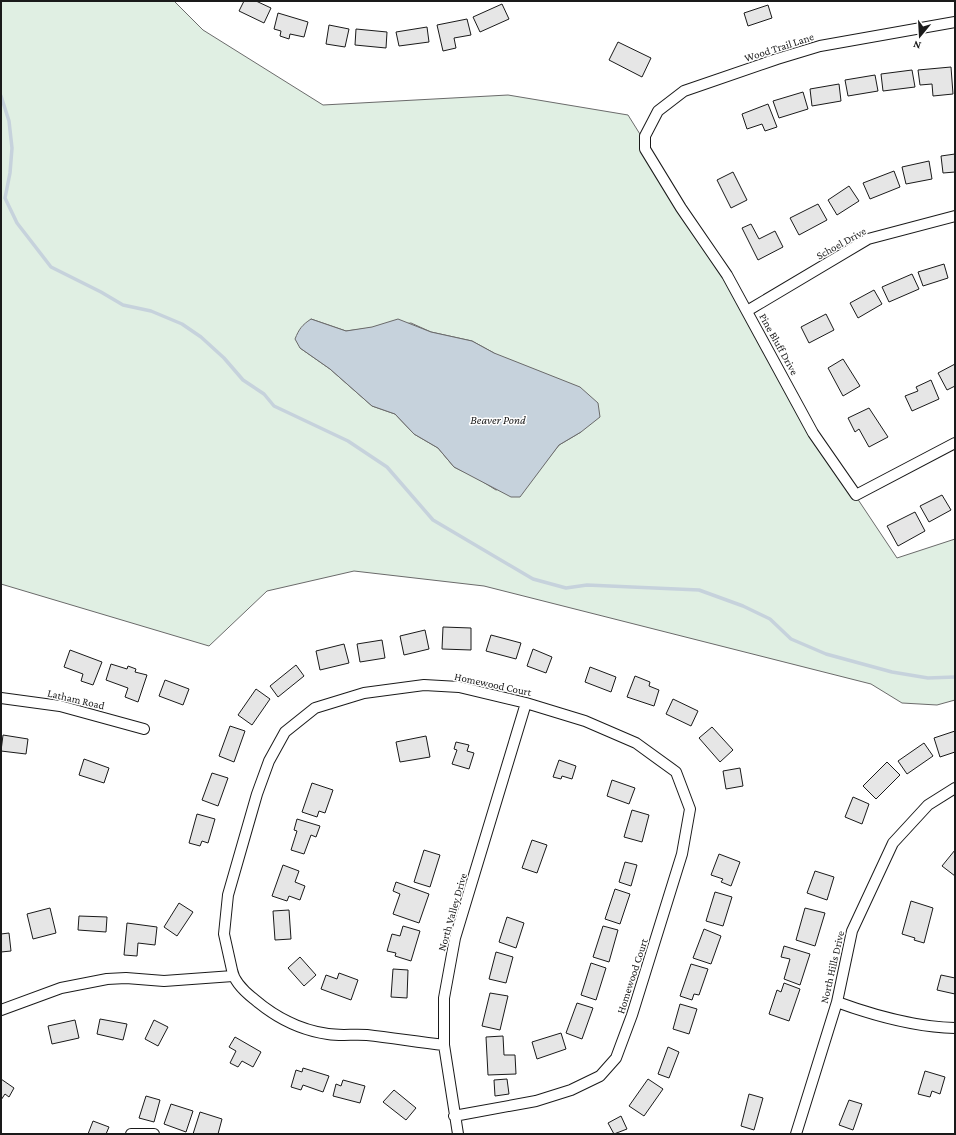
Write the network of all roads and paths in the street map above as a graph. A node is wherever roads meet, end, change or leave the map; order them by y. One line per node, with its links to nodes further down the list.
1 (955, 22): 2 (street, Wood Trail Lane)
2 (645, 148): 4 (street, Pine Bluff Drive)
3 (955, 216): 4 (street, Schoel Drive)
4 (747, 311): 5 (street, Pine Bluff Drive)
5 (955, 443)
6 (1, 698): 8 (street, Latham Road)
7 (526, 703): 10 (street, Homewood Court); 14 (street, North Valley Drive); 15 (street, Homewood Court)
8 (144, 729)
9 (955, 788): 11 (street, North Hills Drive)
10 (233, 976): 12 (street); 14 (street, Homewood Court)
11 (837, 1002): 13 (street); 19 (street, North Hills Drive)
12 (1, 1010)
13 (955, 1028)
14 (444, 1045): 15 (street, North Valley Drive)
15 (454, 1116): 18 (street, North Valley Drive)
16 (131, 1134): 17 (street)
17 (154, 1134)
18 (458, 1134)
19 (796, 1134)

